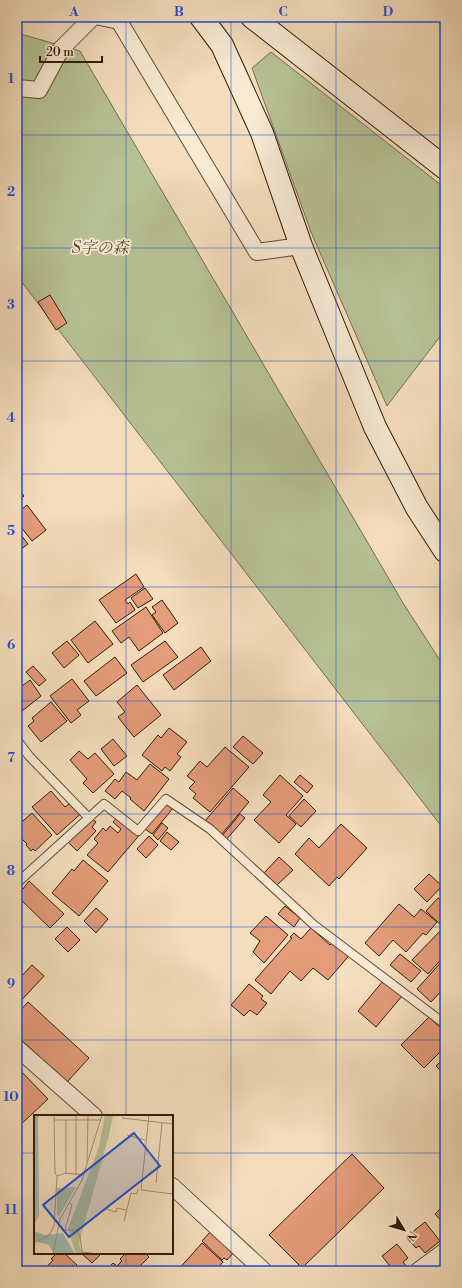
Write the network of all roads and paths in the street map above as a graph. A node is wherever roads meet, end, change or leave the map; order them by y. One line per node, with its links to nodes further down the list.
1 (93, 17): 5 (street)
2 (100, 17): 7 (street)
3 (201, 17): 7 (street)
4 (252, 17): 6 (street)
5 (17, 88)
6 (445, 168)
7 (301, 246): 8 (street)
8 (445, 551)
9 (17, 740): 10 (lane)
10 (89, 818): 11 (lane); 12 (lane)
11 (17, 883)
12 (445, 1024)
13 (17, 1048): 14 (street)
14 (93, 1115)
15 (173, 1187): 17 (street)
16 (445, 1251): 18 (street)
17 (264, 1271)
18 (418, 1271)

